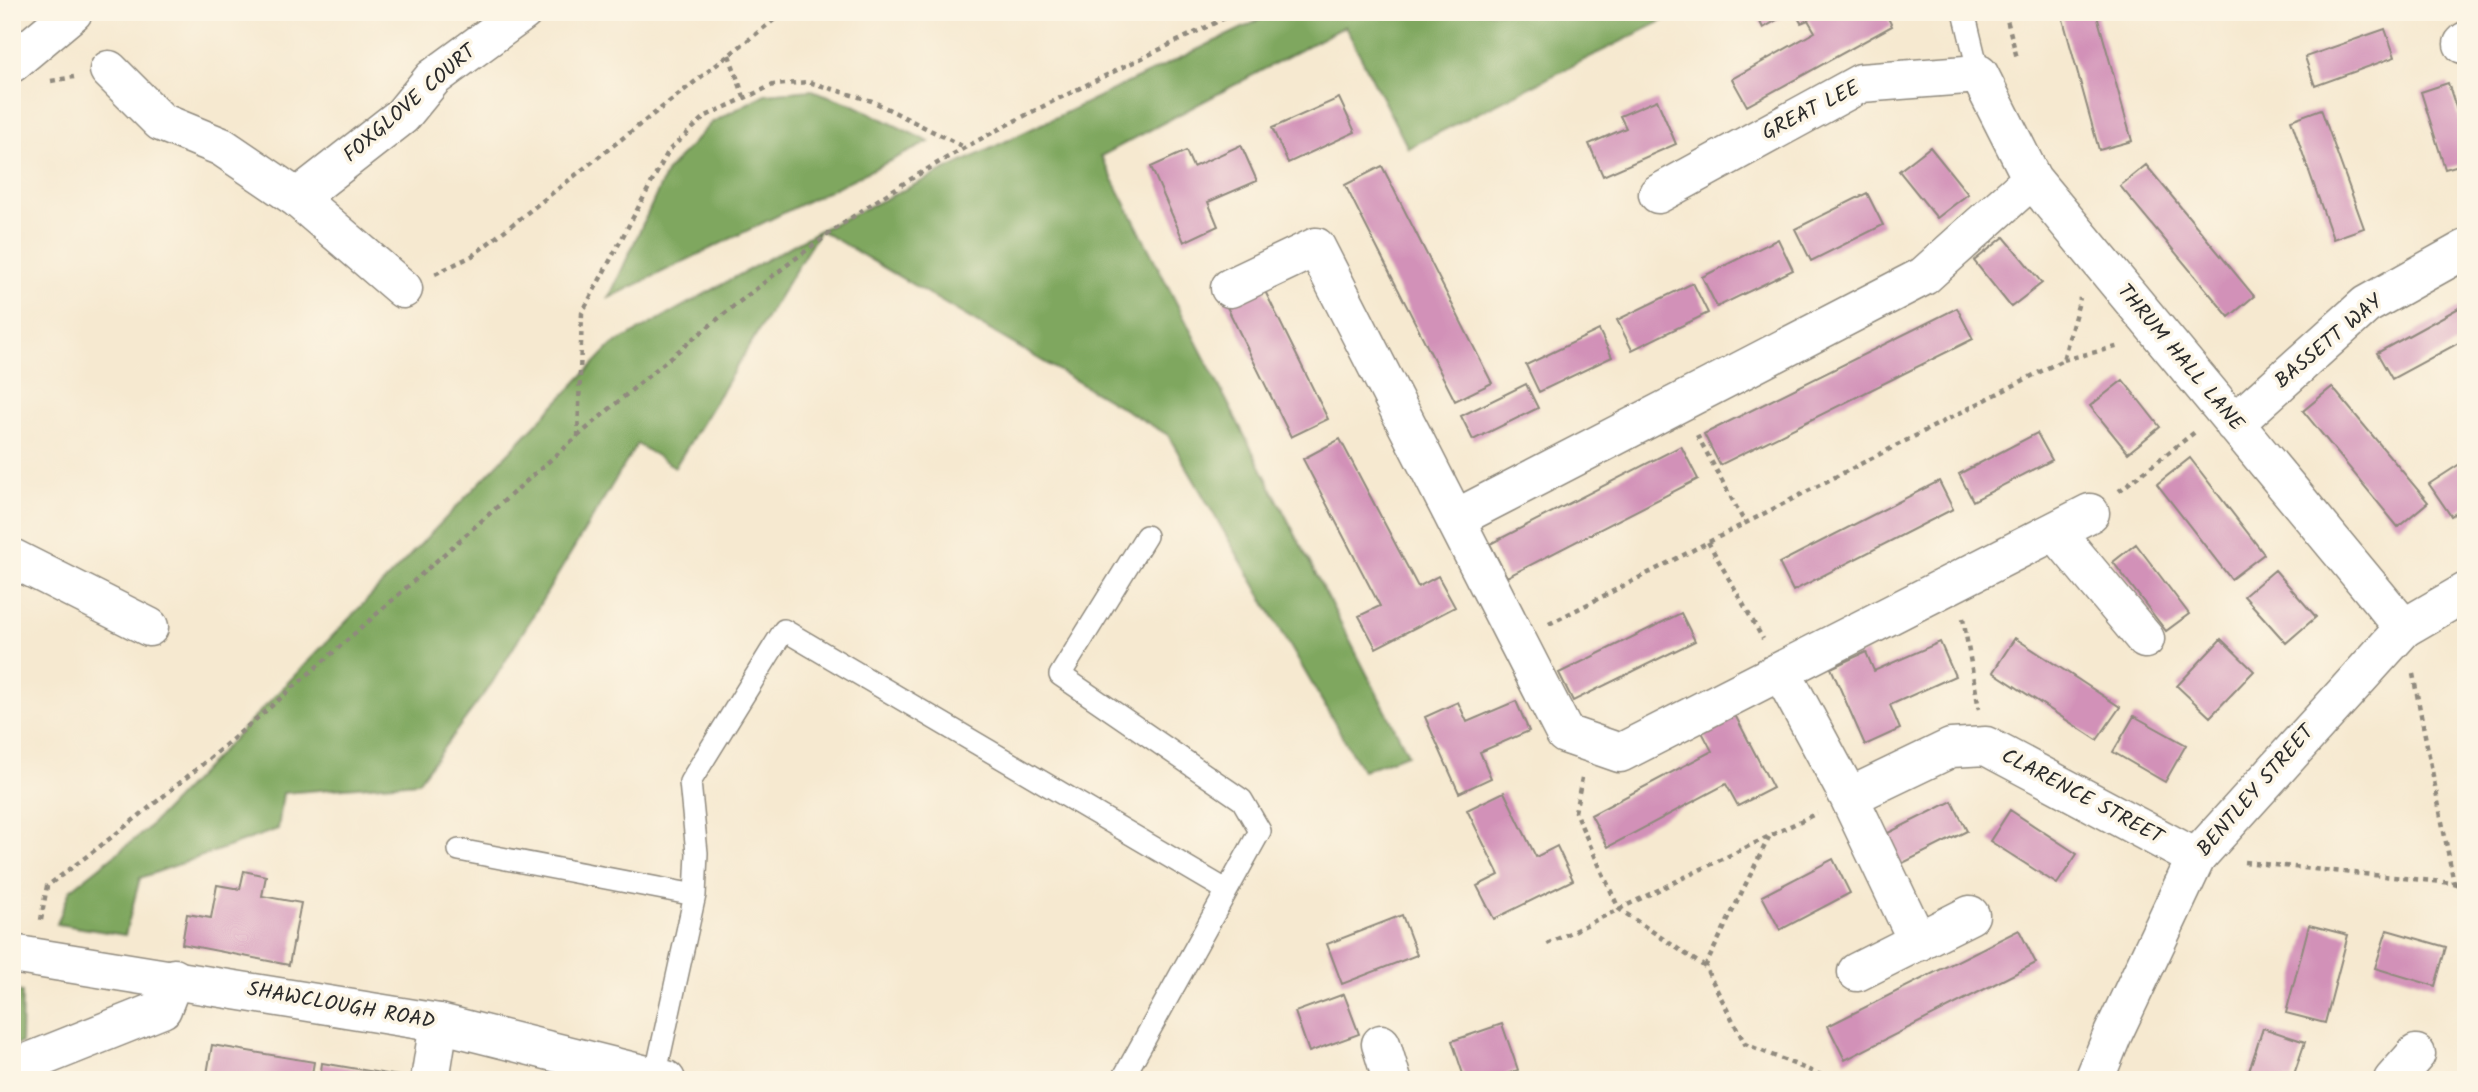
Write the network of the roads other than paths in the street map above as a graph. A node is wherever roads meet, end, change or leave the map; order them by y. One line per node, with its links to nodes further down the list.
1 (73, 12): 4 (street)
2 (523, 12): 9 (street, FOXGLOVE COURT)
3 (1964, 12): 6 (lane)
4 (12, 63)
5 (109, 70): 9 (street)
6 (1979, 74): 7 (street, THRUM HALL LANE); 8 (street, GREAT LEE)
7 (2032, 179): 13 (street, THRUM HALL LANE); 15 (street)
8 (1658, 194)
9 (297, 198): 12 (street)
10 (2466, 249): 13 (street, BASSETT WAY)
11 (1230, 288): 15 (street)
12 (403, 289)
13 (2229, 417): 21 (street, THRUM HALL LANE)
14 (2090, 513): 16 (street)
15 (1455, 519): 23 (street)
16 (2056, 531): 22 (street); 23 (street)
17 (1146, 536): 27 (lane)
18 (12, 558): 20 (street)
19 (2466, 592): 21 (street, BENTLEY STREET)
20 (149, 627)
21 (2404, 628): 26 (street, BENTLEY STREET)
22 (2145, 639)
23 (1783, 673): 24 (street)
24 (1849, 797): 26 (street, CLARENCE STREET); 30 (street)
25 (459, 850): 28 (lane)
26 (2196, 858): 41 (street, BENTLEY STREET)
27 (1226, 890): 28 (lane); 39 (lane)
28 (695, 895): 37 (lane)
29 (1970, 915): 30 (street)
30 (1918, 942): 32 (street)
31 (23, 956): 33 (street, SHAWCLOUGH ROAD)
32 (1857, 972)
33 (174, 978): 34 (street, SHAWCLOUGH ROAD); 36 (street)
34 (439, 1023): 37 (street, SHAWCLOUGH ROAD); 38 (street)
35 (1381, 1044): 40 (street)
36 (12, 1069)
37 (661, 1078)
38 (430, 1080)
39 (1122, 1080)
40 (1392, 1080)
41 (2094, 1080)

